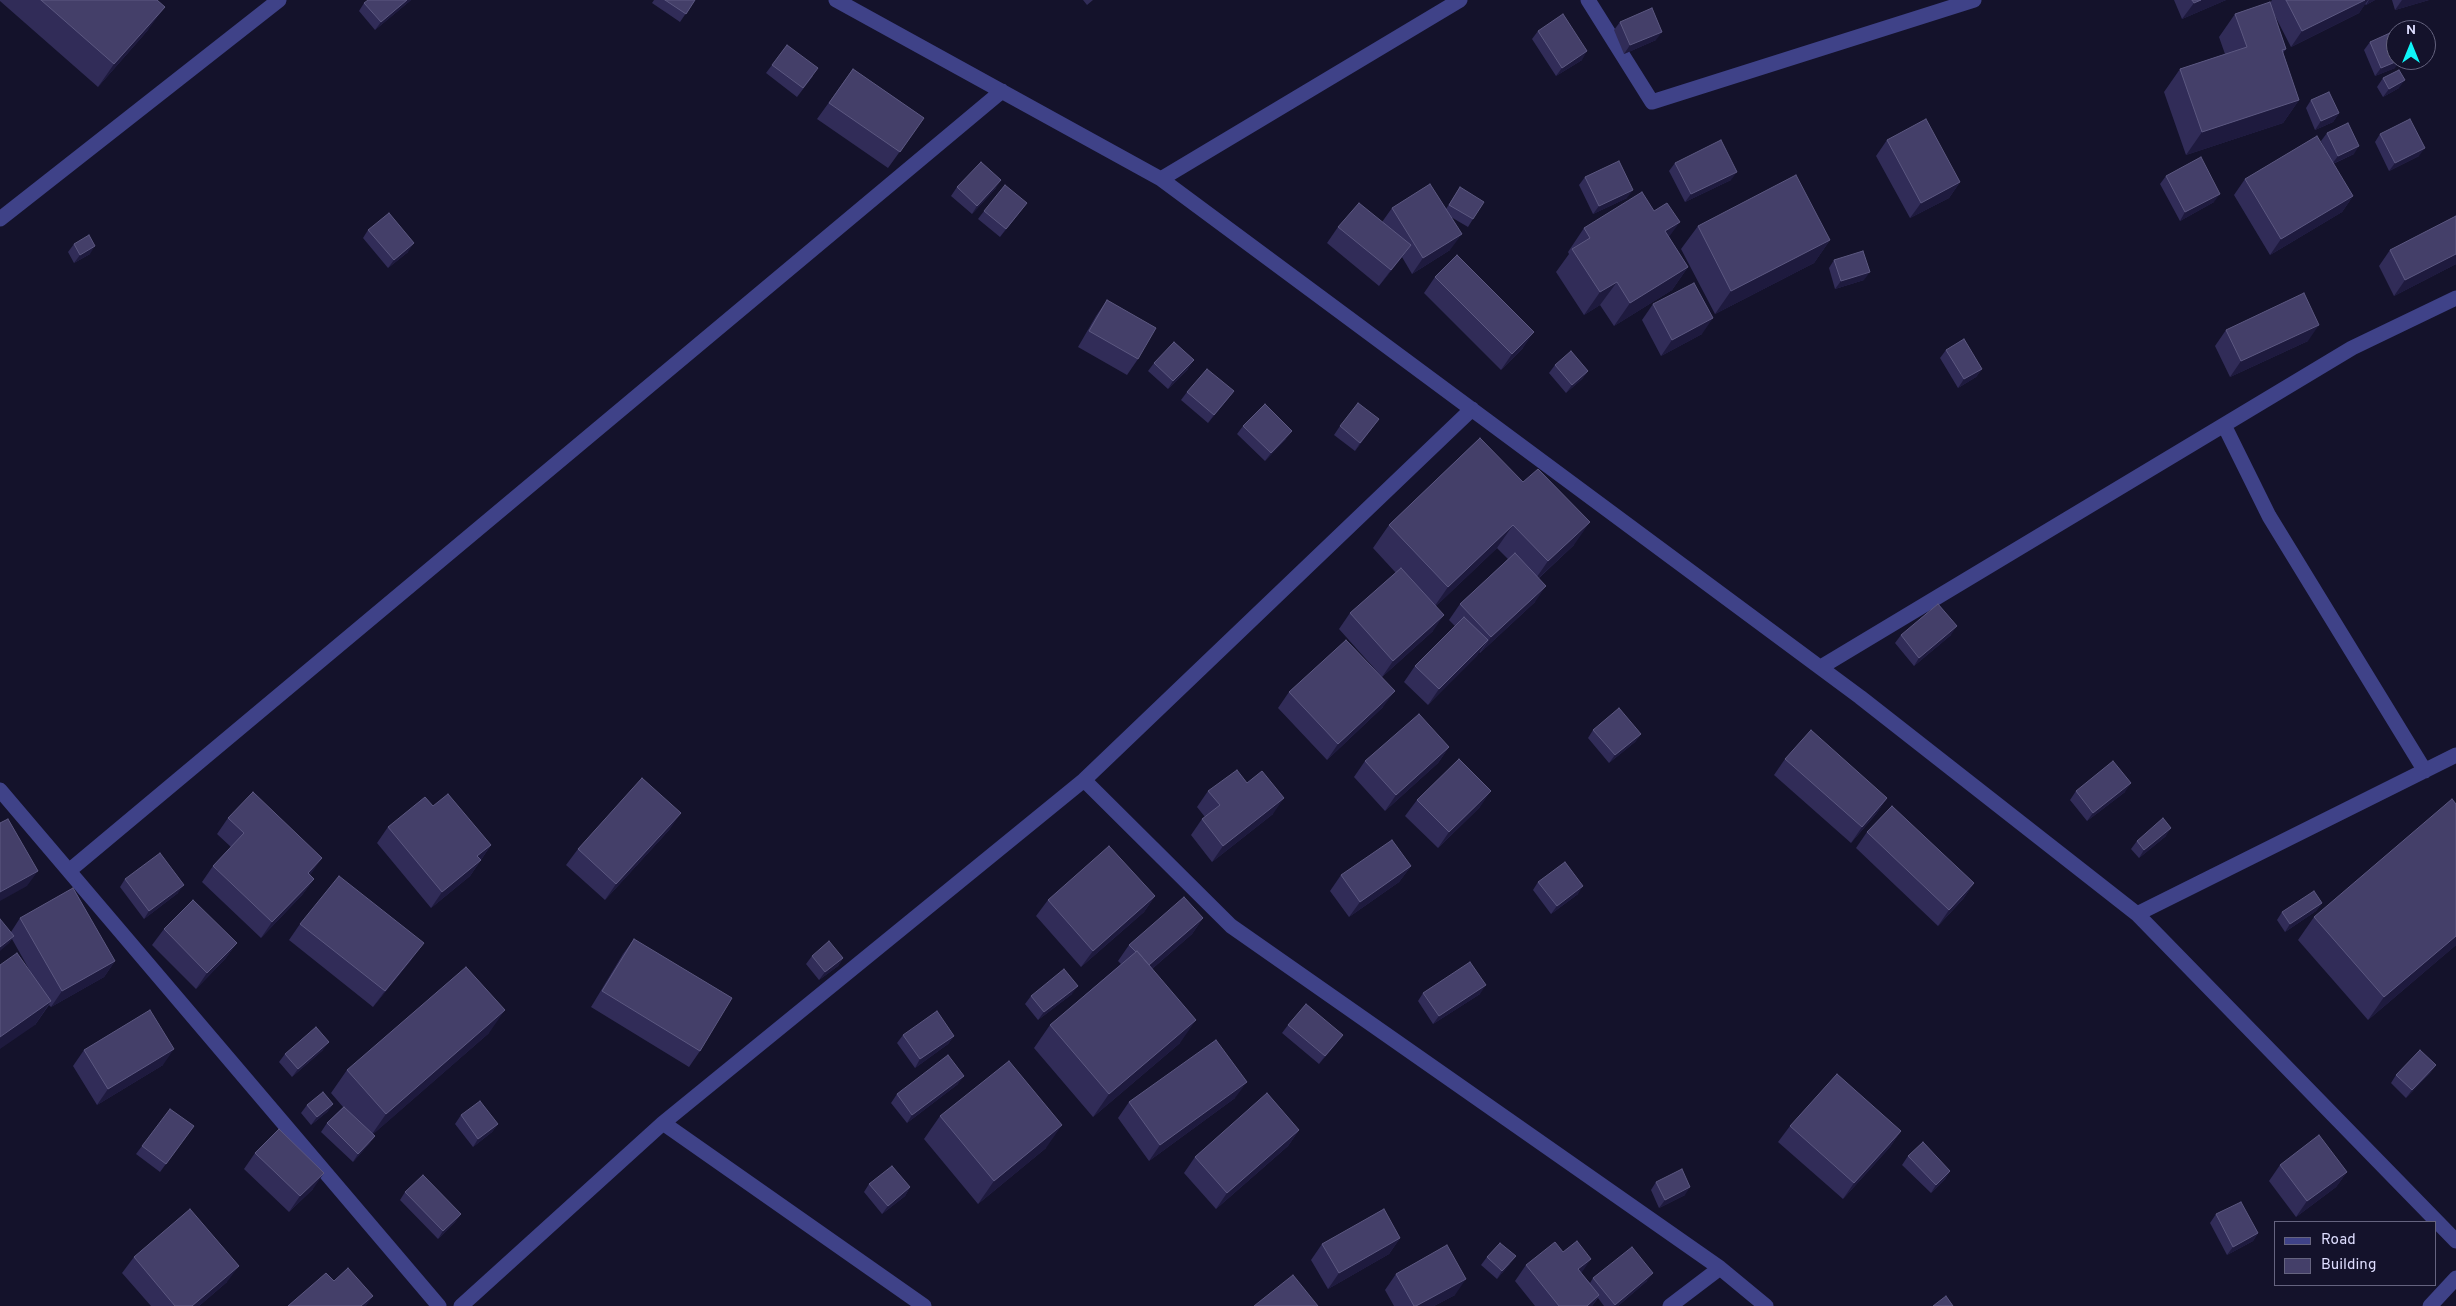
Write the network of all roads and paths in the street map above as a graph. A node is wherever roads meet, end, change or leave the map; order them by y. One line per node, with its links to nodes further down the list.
1 (278, 0): 8 (street)
2 (836, 0): 6 (street)
3 (1460, 0): 7 (street)
4 (1588, 0): 5 (street)
5 (1974, 0)
6 (1002, 91): 7 (street); 17 (street)
7 (1161, 179): 10 (street)
8 (0, 219)
9 (2456, 298): 11 (street)
10 (1472, 409): 12 (street); 15 (street)
11 (2224, 425): 12 (street); 14 (street)
12 (1821, 667): 18 (street)
13 (2456, 755): 14 (street)
14 (2425, 771): 18 (street)
15 (1084, 780): 19 (street); 21 (street)
16 (0, 790): 17 (street)
17 (70, 870): 23 (street)
18 (2138, 914): 20 (street)
19 (664, 1123): 24 (street); 25 (street)
20 (2456, 1241)
21 (1720, 1268): 26 (street); 27 (street)
22 (2456, 1278): 28 (street)
23 (439, 1306)
24 (461, 1306)
25 (924, 1306)
26 (1670, 1306)
27 (1766, 1306)
28 (2430, 1306)

